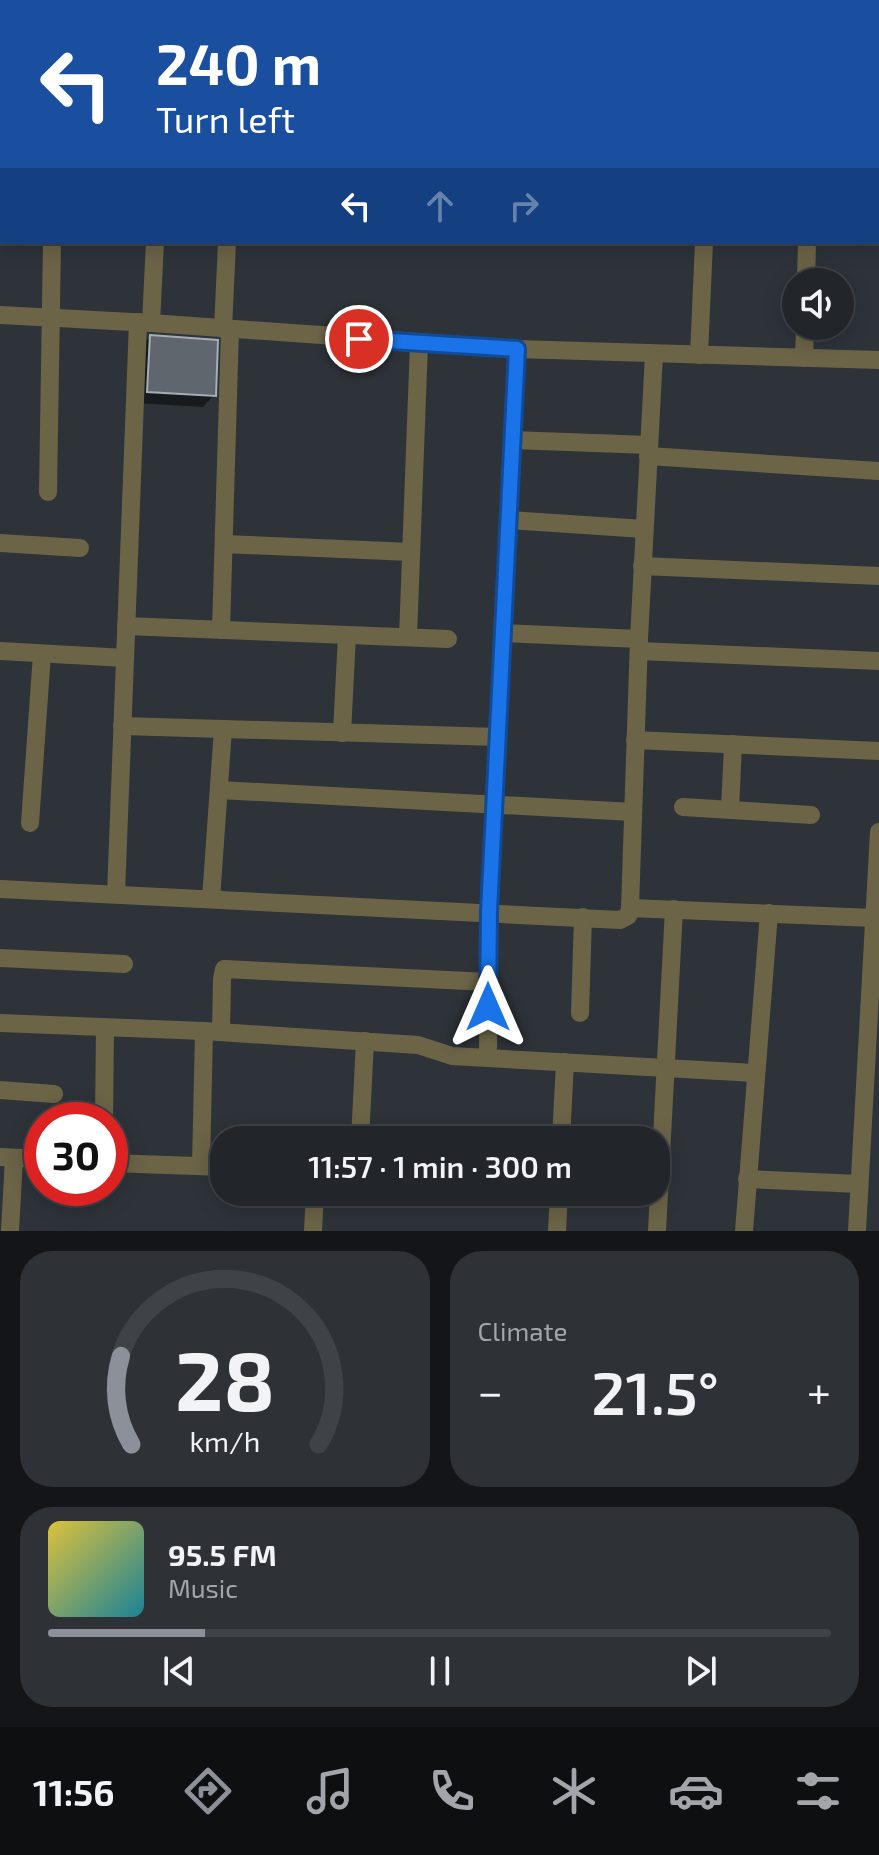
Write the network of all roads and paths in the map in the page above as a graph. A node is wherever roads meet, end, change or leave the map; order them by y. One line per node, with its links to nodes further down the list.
1 (52, 244): 8 (street)
2 (155, 244): 9 (street)
3 (227, 244): 10 (street)
4 (704, 244): 15 (street)
5 (807, 244): 6 (street)
6 (806, 268)
7 (0, 315): 8 (street)
8 (50, 317): 9 (street); 21 (street)
9 (145, 322): 10 (street); 30 (street)
10 (226, 329): 12 (street); 25 (street)
11 (805, 340): 16 (street)
12 (419, 343): 13 (street); 27 (street)
13 (517, 349): 14 (street); 18 (street)
14 (654, 354): 15 (street); 19 (street)
15 (699, 355): 16 (street)
16 (804, 358): 17 (street)
17 (879, 360)
18 (512, 440): 19 (street); 22 (street)
19 (649, 451): 20 (street); 23 (street)
20 (879, 471)
21 (48, 492)
22 (509, 520): 23 (street); 32 (street)
23 (644, 529): 28 (street)
24 (0, 543): 26 (street)
25 (224, 544): 27 (street); 31 (street)
26 (80, 548)
27 (411, 552): 34 (street)
28 (642, 566): 29 (street); 36 (street)
29 (879, 576)
30 (126, 626): 31 (street); 39 (street)
31 (221, 630): 33 (street)
32 (503, 633): 36 (street); 44 (street)
33 (347, 635): 34 (street); 43 (street)
34 (408, 637): 35 (street)
35 (448, 639)
36 (639, 645): 40 (street); 45 (street)
37 (0, 651): 38 (street)
38 (42, 654): 39 (street); 54 (street)
39 (125, 658): 41 (street)
40 (879, 661)
41 (122, 726): 42 (street); 57 (street)
42 (223, 729): 43 (street); 48 (street)
43 (342, 733): 44 (street)
44 (498, 737): 49 (street)
45 (635, 740): 46 (street); 52 (street)
46 (733, 744): 47 (street); 51 (street)
47 (879, 751)
48 (220, 790): 49 (street); 58 (street)
49 (495, 804): 52 (street); 61 (street)
50 (683, 807): 51 (street)
51 (730, 810): 53 (street)
52 (633, 812): 59 (street)
53 (811, 815)
54 (30, 823)
55 (879, 832): 64 (street)
56 (0, 889): 57 (street)
57 (116, 894): 58 (street)
58 (211, 899): 61 (street)
59 (630, 908): 60 (street); 63 (street)
60 (674, 909): 62 (street); 75 (street)
61 (489, 912): 63 (street); 67 (street)
62 (769, 913): 64 (street); 76 (street)
63 (583, 917): 68 (street)
64 (874, 918): 87 (street)
65 (0, 958): 66 (street)
66 (124, 964)
67 (488, 982): 71 (street); 73 (street)
68 (580, 1013)
69 (0, 1023): 70 (street)
70 (105, 1028): 71 (street); 79 (street)
71 (212, 1031): 72 (street); 84 (street)
72 (365, 1041): 73 (street); 80 (street)
73 (488, 1057): 74 (street)
74 (565, 1062): 75 (street); 81 (street)
75 (664, 1066): 76 (street); 93 (street)
76 (755, 1073): 86 (street)
77 (0, 1090): 78 (street)
78 (54, 1094)
79 (104, 1102)
80 (361, 1126)
81 (562, 1126)
82 (7, 1158): 90 (street)
83 (128, 1164): 84 (street)
84 (201, 1166): 85 (street)
85 (210, 1166)
86 (747, 1179): 87 (street); 94 (street)
87 (859, 1184): 95 (street)
88 (314, 1206): 91 (street)
89 (558, 1206): 92 (street)
90 (10, 1231)
91 (313, 1231)
92 (557, 1231)
93 (657, 1231)
94 (744, 1231)
95 (857, 1231)

